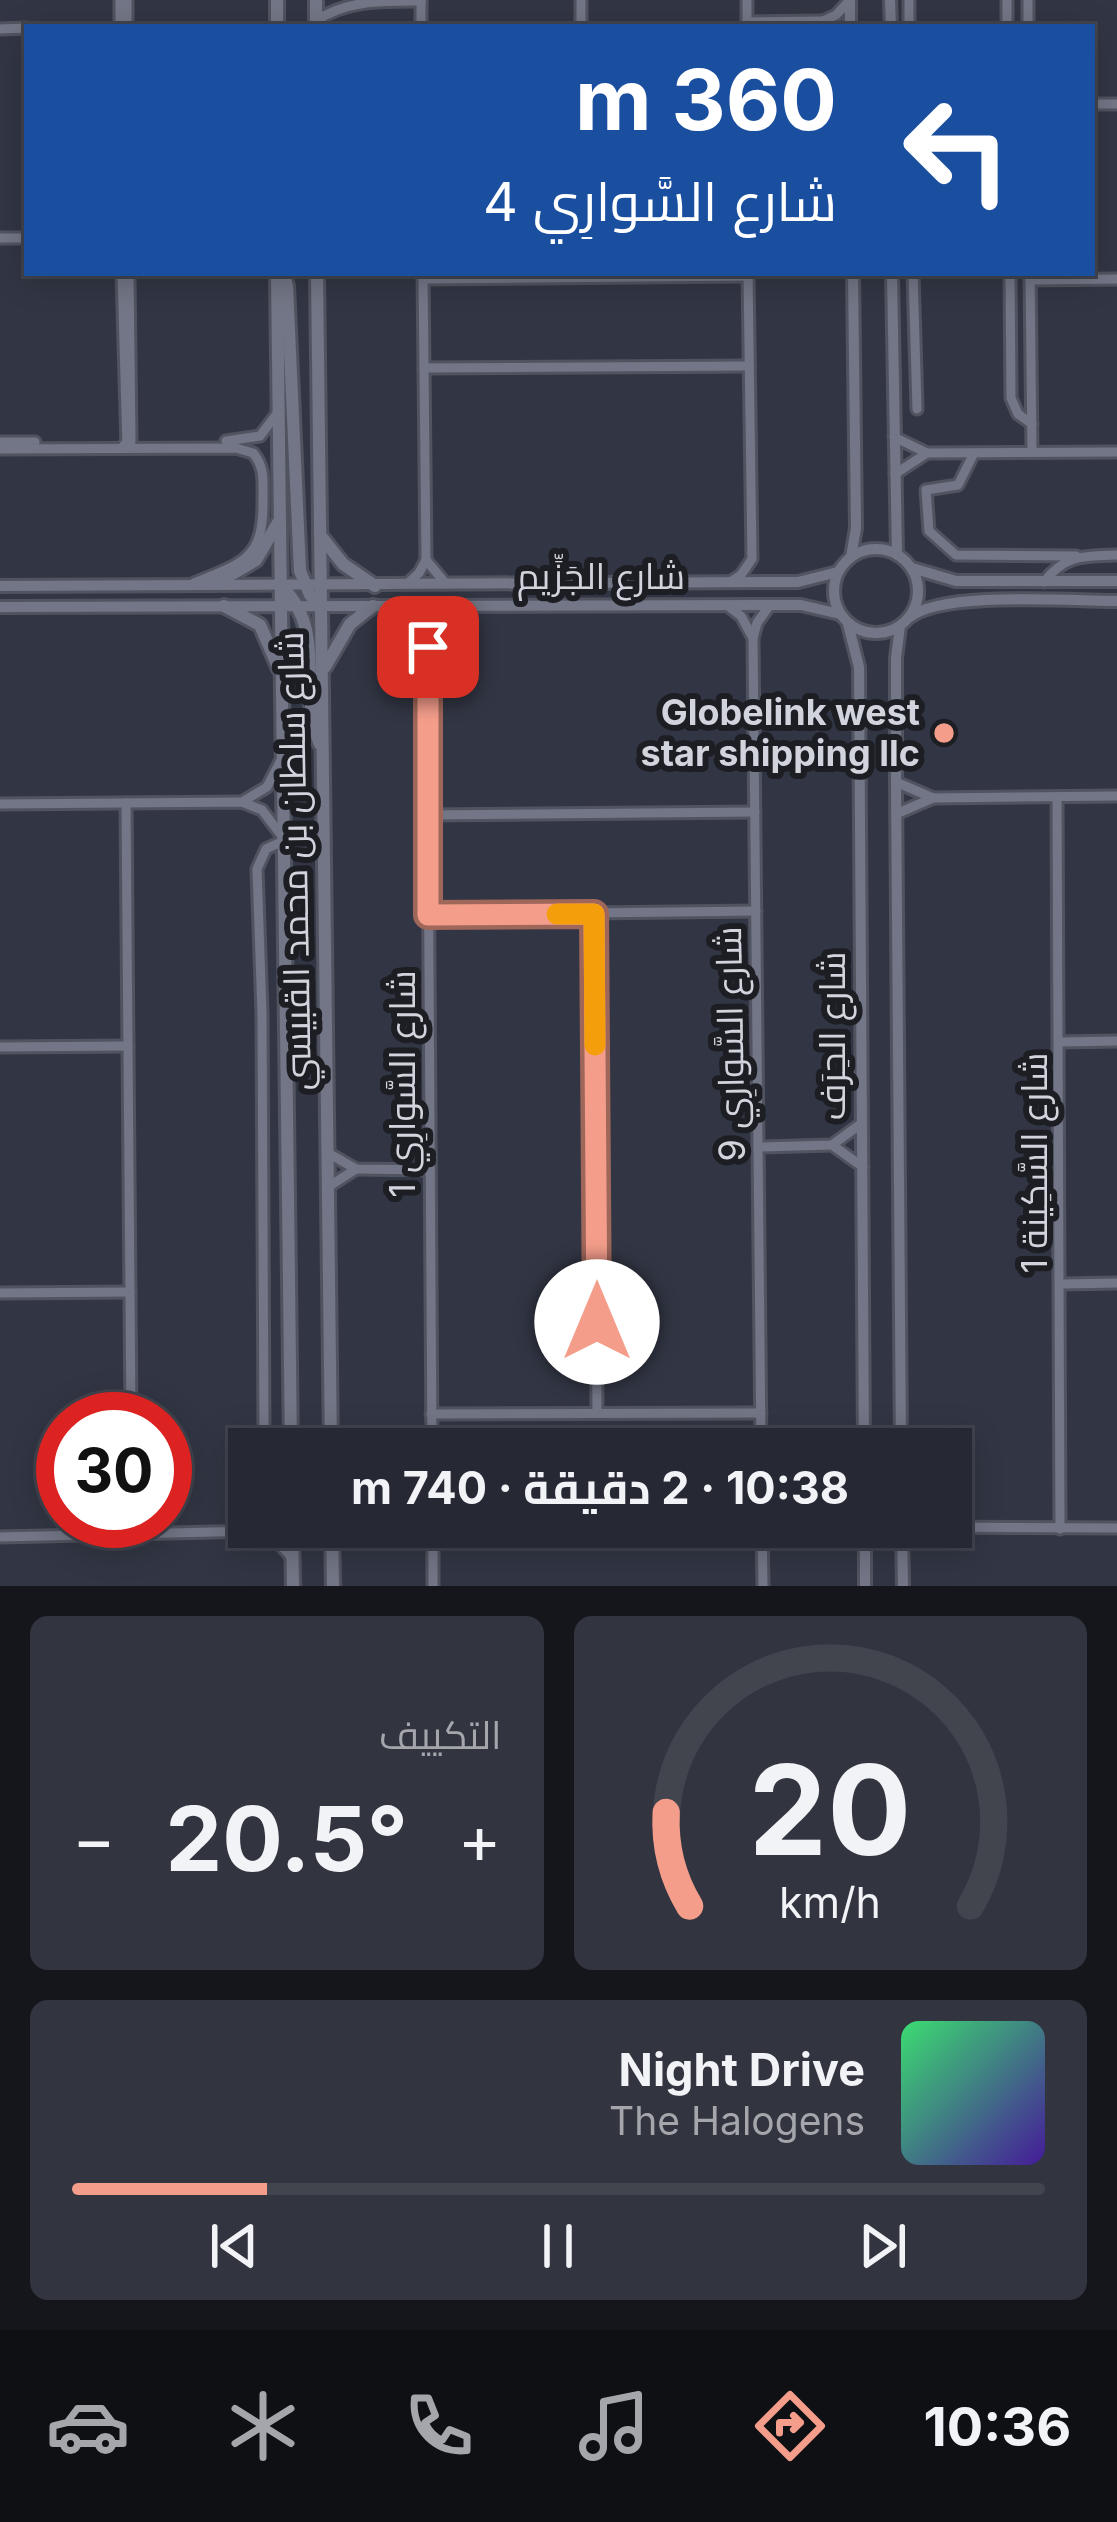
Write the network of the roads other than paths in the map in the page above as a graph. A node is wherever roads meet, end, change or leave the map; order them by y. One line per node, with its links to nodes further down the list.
1 (316, 0): 7 (main road)
2 (747, 0): 8 (street)
3 (850, 0): 6 (street)
4 (346, 1): 5 (street); 7 (street)
5 (421, 1)
6 (823, 21): 8 (street); 9 (street)
7 (316, 24)
8 (747, 24)
9 (830, 24)
10 (126, 276): 30 (street)
11 (280, 276): 27 (main road, شارع سلطان بن محمد القبيسي)
12 (282, 276): 58 (main road)
13 (317, 276): 38 (main road, شارع سلطان بن محمد القبيسي)
14 (423, 276): 25 (street)
15 (748, 276): 24 (street)
16 (853, 276): 43 (street)
17 (892, 276): 23 (street)
18 (914, 276): 22 (street)
19 (1010, 276): 28 (street)
20 (1030, 276): 21 (street); 28 (street)
21 (1117, 279)
22 (914, 311): 23 (street); 26 (street)
23 (893, 331): 29 (street)
24 (749, 366): 25 (street); 44 (street)
25 (424, 368): 45 (street)
26 (917, 409)
27 (279, 411): 30 (street); 37 (main road, شارع سلطان بن محمد القبيسي)
28 (1032, 424): 32 (street)
29 (894, 437): 34 (street); 36 (street)
30 (127, 444): 31 (street); 31 (street); 52 (street)
31 (0, 446)
32 (1032, 452): 33 (street); 35 (street)
33 (1117, 452)
34 (927, 453): 35 (street); 36 (street)
35 (974, 453): 40 (street)
36 (895, 474): 39 (street)
37 (282, 514): 53 (main road); 57 (main road, شارع سلطان بن محمد القبيسي)
38 (320, 536): 58 (main road, شارع سلطان بن محمد القبيسي); 59 (main road)
39 (897, 555): 43 (street); 46 (street)
40 (1050, 555): 42 (street); 48 (street)
41 (1117, 555): 42 (street)
42 (1076, 556): 48 (street)
43 (850, 557): 47 (street)
44 (752, 559): 50 (street); 51 (street)
45 (426, 560): 54 (street); 55 (street)
46 (910, 567): 48 (street); 72 (street)
47 (838, 572): 51 (street, شارع الجَزِّيم); 71 (street)
48 (1048, 577): 49 (street)
49 (1117, 581)
50 (730, 582): 51 (street, شارع الجَزِّيم); 55 (street, شارع الجَزِّيم)
51 (776, 582)
52 (193, 583): 53 (street, شارع الجَزِّيم); 56 (street, شارع الجَزِّيم)
53 (214, 584): 57 (street, شارع الجَزِّيم)
54 (406, 584): 55 (street, شارع الجَزِّيم); 59 (street, شارع الجَزِّيم)
55 (446, 584)
56 (0, 586)
57 (282, 586): 58 (street, شارع الجَزِّيم); 69 (main road, شارع سلطان بن محمد القبيسي); 70 (main road)
58 (312, 586): 59 (street, شارع الجَزِّيم); 63 (main road, شارع سلطان بن محمد القبيسي)
59 (375, 586)
60 (1117, 601): 72 (street)
61 (770, 605): 67 (street, شارع الجَزِّيم); 71 (street, شارع الجَزِّيم); 73 (street, شارع السَّوارِي 9)
62 (224, 606): 68 (street, شارع الجَزِّيم); 69 (street, شارع الجَزِّيم); 76 (main road)
63 (321, 606): 64 (street, شارع الجَزِّيم); 70 (street, شارع الجَزِّيم); 75 (main road, شارع سلطان بن محمد القبيسي)
64 (373, 606): 65 (street, شارع الجَزِّيم); 75 (main road)
65 (406, 606): 66 (street, شارع الجَزِّيم); 74 (street, شارع السَّوارِي 1)
66 (445, 606): 67 (street, شارع الجَزِّيم); 74 (street, شارع السَّوارِي 1)
67 (728, 606): 73 (street)
68 (0, 607)
69 (282, 607): 70 (street, شارع الجَزِّيم); 76 (main road, شارع سلطان بن محمد القبيسي)
70 (298, 607): 77 (main road)
71 (844, 619): 72 (street); 97 (street, شارع الحِرَف)
72 (903, 623): 79 (street, شارع الحِرَف)
73 (753, 638): 86 (street, شارع السَّوارِي 9)
74 (428, 647): 88 (street, شارع السَّوارِي 1)
75 (322, 673): 77 (main road, شارع سلطان بن محمد القبيسي)
76 (283, 682): 78 (main road, شارع سلطان بن محمد القبيسي)
77 (323, 750): 100 (main road, شارع سلطان بن محمد القبيسي)
78 (284, 755): 83 (street); 89 (main road, شارع سلطان بن محمد القبيسي)
79 (896, 782): 82 (street); 87 (street, شارع الحِرَف)
80 (1117, 796): 81 (street)
81 (1057, 797): 82 (street); 94 (street, شارع السَّكِينة 1)
82 (933, 798): 87 (street)
83 (242, 802): 84 (street); 89 (street)
84 (126, 803): 85 (street); 95 (street)
85 (0, 804)
86 (755, 812): 88 (street); 90 (street, شارع السَّوارِي 9)
87 (896, 814): 119 (street, شارع الحِرَف)
88 (428, 815): 92 (street, شارع السَّوارِي 1)
89 (285, 840): 113 (street); 114 (main road, شارع سلطان بن محمد القبيسي)
90 (756, 911): 91 (street); 99 (street, شارع السَّوارِي 9)
91 (594, 914): 92 (street); 110 (street)
92 (428, 915): 103 (street, شارع السَّوارِي 1)
93 (1117, 1041): 94 (street)
94 (1060, 1042): 106 (street, شارع السَّكِينة 1)
95 (128, 1046): 96 (street); 107 (street)
96 (0, 1047)
97 (862, 1123): 98 (street); 101 (street, شارع الحِرَف)
98 (832, 1145): 99 (street); 101 (street)
99 (758, 1147): 111 (street, شارع السَّوارِي 9)
100 (328, 1153): 102 (street); 104 (main road, شارع سلطان بن محمد القبيسي)
101 (863, 1167): 118 (street, شارع الحِرَف)
102 (356, 1169): 103 (street); 104 (street)
103 (430, 1170): 112 (street, شارع السَّوارِي 1)
104 (328, 1187): 115 (main road, شارع سلطان بن محمد القبيسي)
105 (1117, 1283): 106 (street)
106 (1061, 1284): 123 (street, شارع السَّكِينة 1)
107 (130, 1292): 108 (street); 109 (street)
108 (0, 1293)
109 (131, 1392)
110 (597, 1413): 111 (street); 112 (street)
111 (761, 1413): 117 (street, شارع السَّوارِي 9)
112 (431, 1414): 116 (street, شارع السَّوارِي 1)
113 (264, 1428)
114 (291, 1428)
115 (331, 1428)
116 (431, 1428)
117 (761, 1428)
118 (865, 1428)
119 (902, 1428)
120 (972, 1528): 123 (street)
121 (1117, 1528): 123 (street)
122 (192, 1529): 124 (street)
123 (1060, 1529)
124 (228, 1531)
125 (36, 1534): 126 (street)
126 (0, 1537)
127 (283, 1548): 134 (street)
128 (293, 1548): 134 (main road)
129 (332, 1548): 136 (main road)
130 (433, 1548): 137 (street)
131 (762, 1548): 138 (street)
132 (865, 1548): 139 (street)
133 (903, 1548): 140 (street)
134 (293, 1559): 135 (main road)
135 (293, 1586)
136 (333, 1586)
137 (433, 1586)
138 (763, 1586)
139 (865, 1586)
140 (902, 1586)

